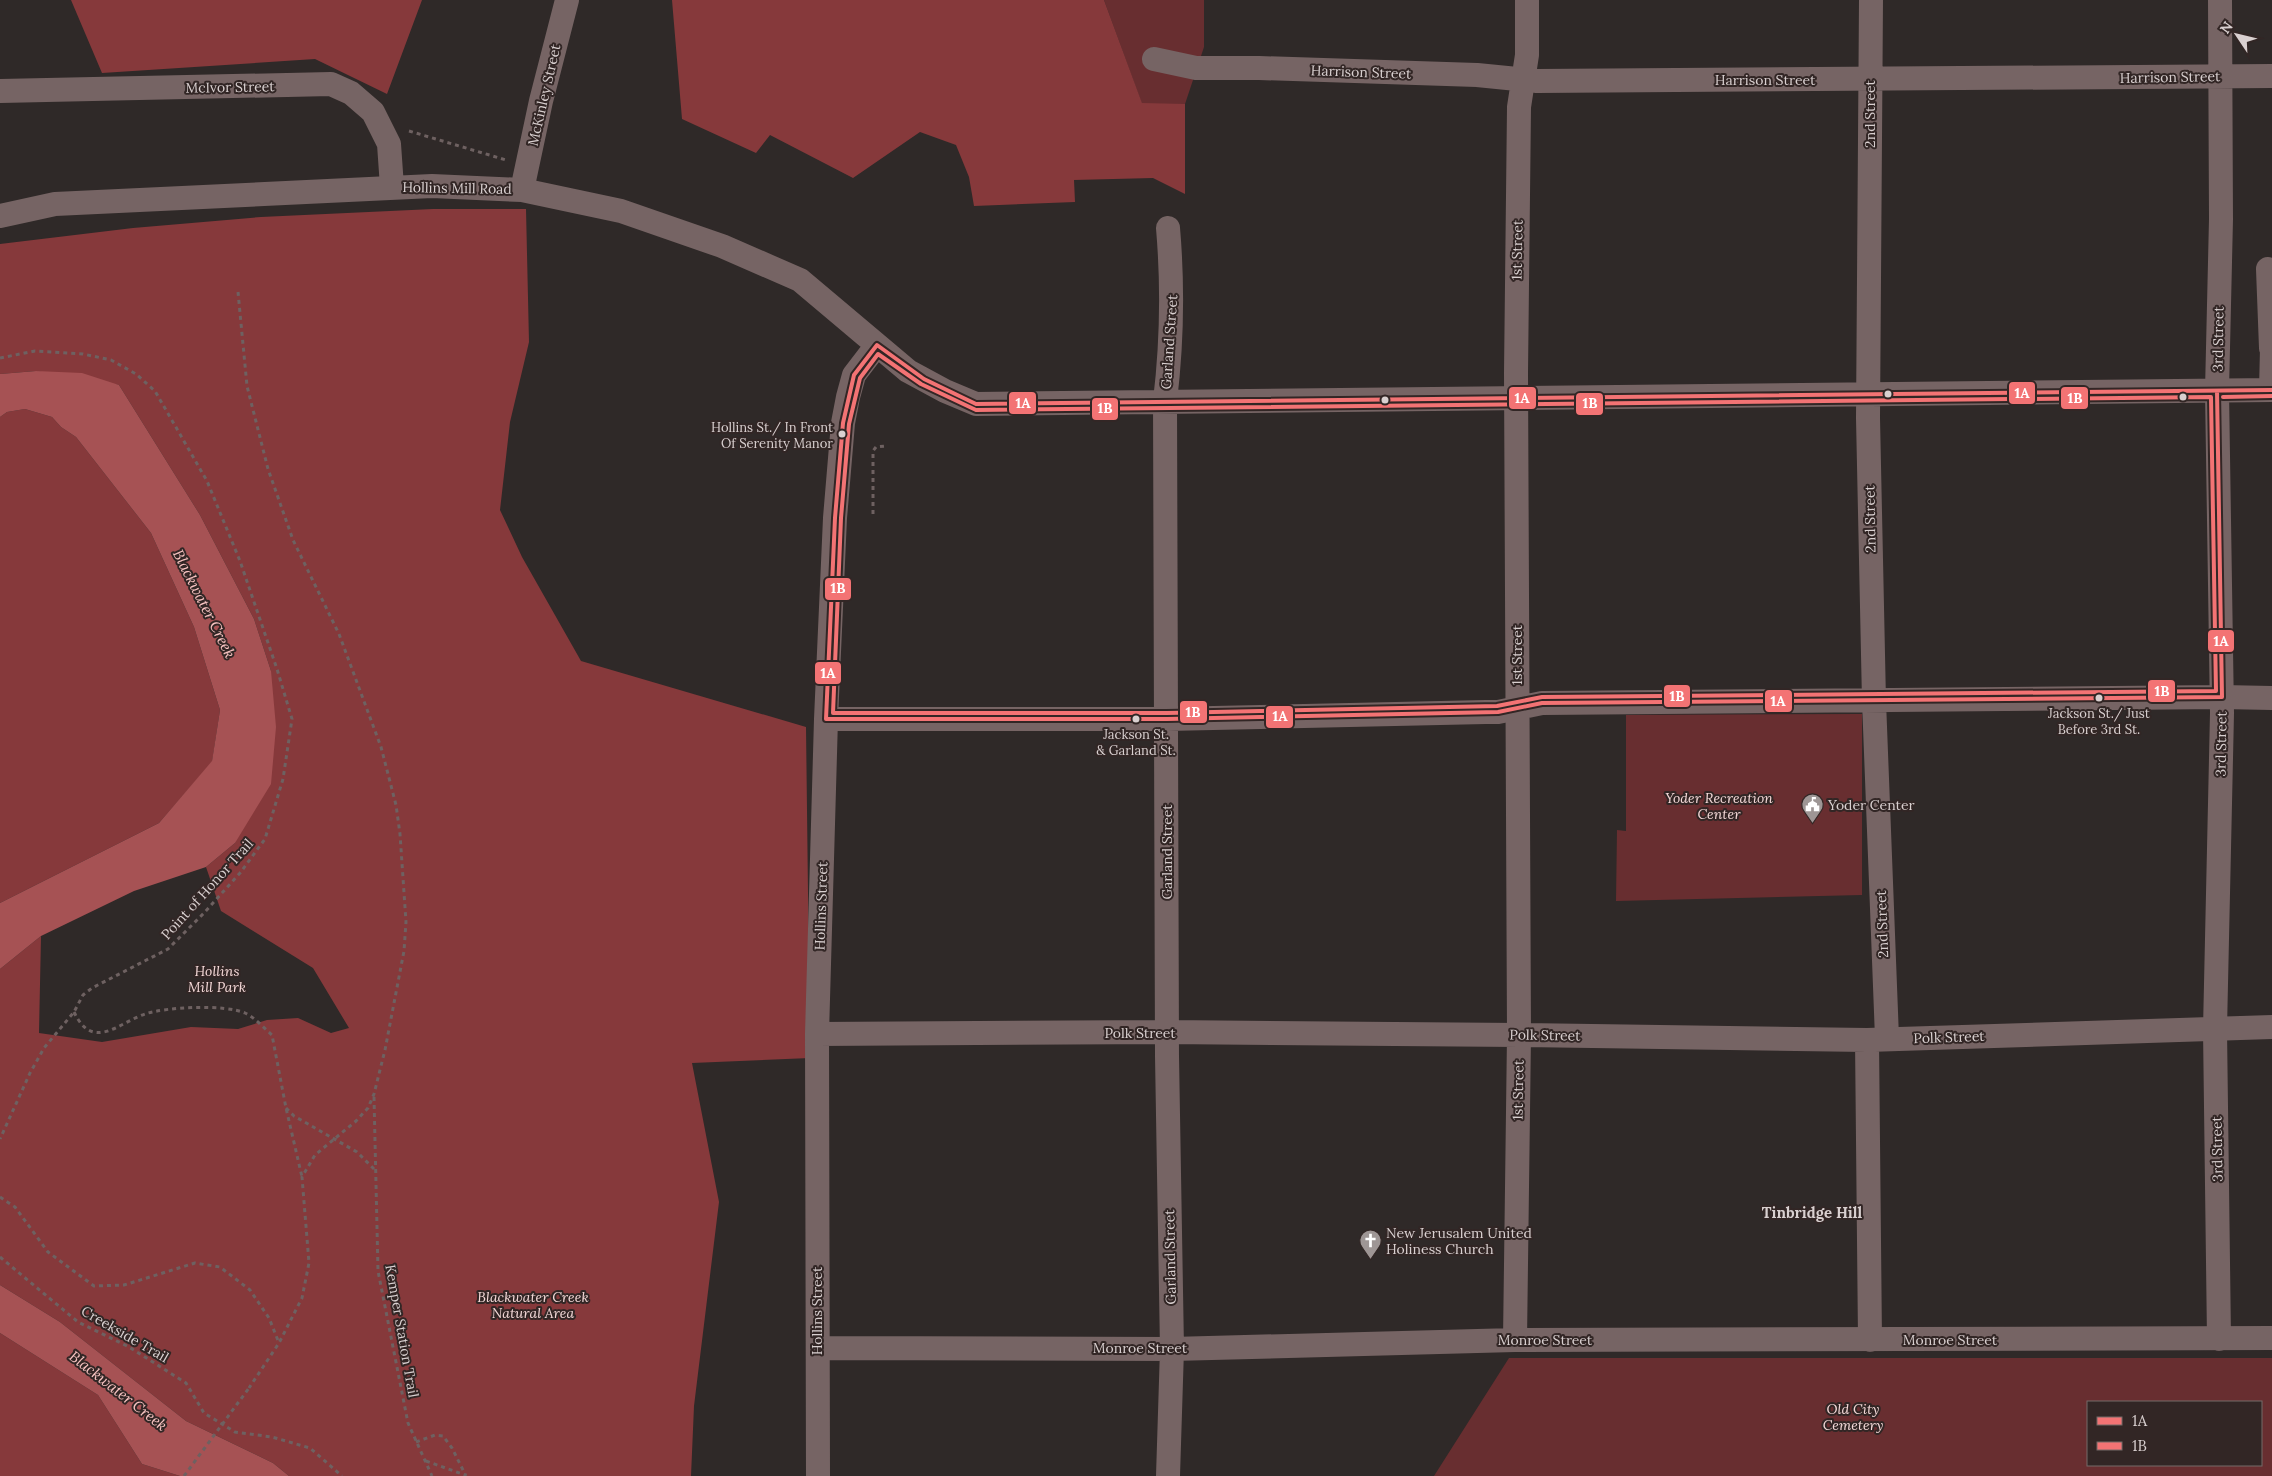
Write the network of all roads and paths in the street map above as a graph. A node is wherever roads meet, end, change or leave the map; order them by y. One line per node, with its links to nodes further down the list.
1 (567, 0): 14 (street, McKinley Street)
2 (1527, 0): 8 (street, 1st Street)
3 (1871, 0): 9 (street, 2nd Street)
4 (2220, 0): 6 (street, 3rd Street)
5 (1154, 59): 8 (street, Harrison Street)
6 (2221, 76): 7 (street, Harrison Street); 9 (street, Harrison Street); 23 (street, 3rd Street)
7 (2272, 76)
8 (1522, 79): 9 (street, Harrison Street); 25 (street, 1st Street)
9 (1869, 79): 24 (street, 2nd Street)
10 (0, 90): 13 (street, McIvor Street)
11 (407, 131): 12 (path)
12 (507, 160)
13 (392, 187): 14 (street, Hollins Mill Road); 15 (street, Hollins Mill Road)
14 (522, 190): 19 (street, Hollins Mill Road)
15 (0, 216)
16 (1168, 228): 26 (street, Garland Street)
17 (2268, 269): 20 (street)
18 (238, 292): 42 (path)
19 (877, 345): 26 (street, Hollins Mill Road); 33 (street, Hollins Street)
20 (2271, 348): 22 (street)
21 (0, 358): 35 (path, Point of Honor Trail)
22 (2271, 390): 23 (street, Hollins Mill Road)
23 (2217, 391): 24 (street, Hollins Mill Road); 29 (street, 3rd Street)
24 (1870, 393): 25 (street, Hollins Mill Road); 31 (street, 2nd Street)
25 (1516, 399): 26 (street, Hollins Mill Road); 32 (street, 1st Street)
26 (1165, 401): 34 (street, Garland Street)
27 (886, 446): 28 (path)
28 (874, 514)
29 (2222, 697): 30 (street); 31 (street); 37 (street, 3rd Street)
30 (2272, 698)
31 (1874, 701): 32 (street); 41 (street, 2nd Street)
32 (1518, 708): 34 (street); 40 (street, 1st Street)
33 (826, 719): 34 (street); 39 (street, Hollins Street)
34 (1167, 719): 38 (street, Garland Street)
35 (74, 1012): 43 (path); 44 (path)
36 (2272, 1027): 37 (street, Polk Street)
37 (2215, 1029): 41 (street, Polk Street); 51 (street, 3rd Street)
38 (1168, 1032): 39 (street, Polk Street); 40 (street, Polk Street); 56 (street, Garland Street)
39 (817, 1034): 55 (street, Hollins Street)
40 (1519, 1035): 41 (street, Polk Street); 52 (street, 1st Street)
41 (1877, 1039): 53 (street, 2nd Street)
42 (374, 1094): 45 (path); 46 (path, Kemper Station Trail)
43 (286, 1108): 45 (path); 47 (path)
44 (0, 1139)
45 (334, 1139): 46 (path); 47 (path)
46 (375, 1171): 57 (path, Kemper Station Trail)
47 (302, 1177): 54 (path)
48 (0, 1197): 54 (path)
49 (0, 1256): 60 (path, Creekside Trail)
50 (2272, 1338): 51 (street, Monroe Street)
51 (2219, 1339): 53 (street, Monroe Street)
52 (1515, 1340): 53 (street, Monroe Street); 56 (street, Monroe Street)
53 (1870, 1340)
54 (279, 1343): 59 (path, bridge)
55 (818, 1348): 56 (street, Monroe Street); 63 (street, Hollins Street)
56 (1172, 1348): 64 (street, Garland Street)
57 (417, 1441): 58 (path, Kemper Station Trail); 62 (path)
58 (425, 1461): 61 (path, Kemper Station Trail); 62 (path)
59 (184, 1476)
60 (342, 1476)
61 (432, 1476)
62 (466, 1476)
63 (818, 1476)
64 (1168, 1476)

